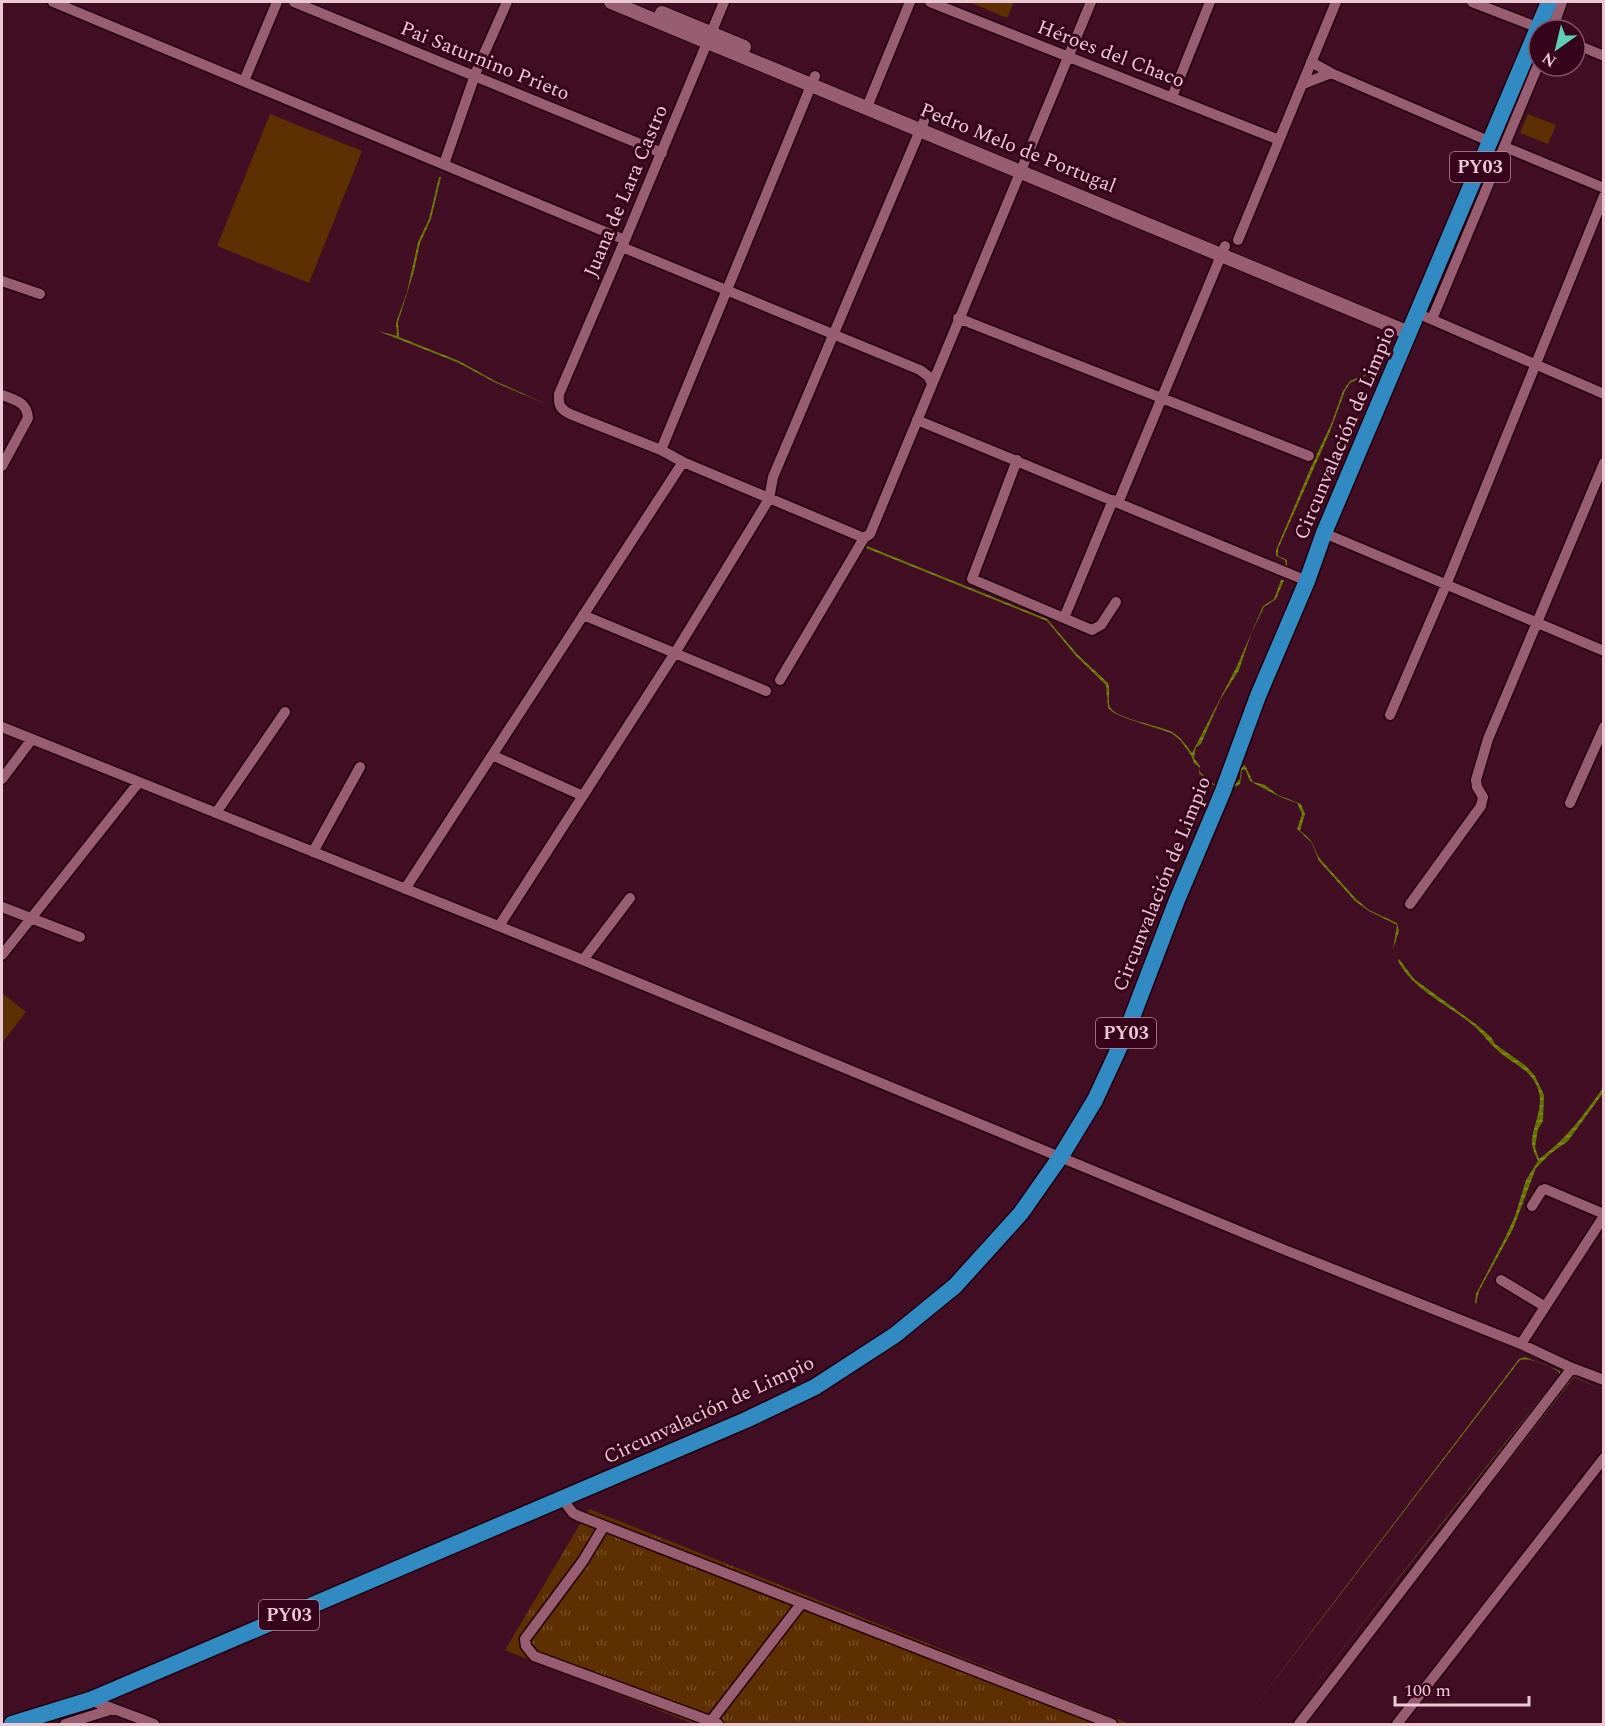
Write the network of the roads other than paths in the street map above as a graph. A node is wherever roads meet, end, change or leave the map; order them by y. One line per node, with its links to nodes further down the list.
1 (53, 2): 17 (street)
2 (87, 2): 17 (street)
3 (277, 2): 31 (street)
4 (294, 2): 28 (street, Pai Saturnino Prieto)
5 (507, 2): 28 (street)
6 (611, 2): 21 (street, Pedro Melo de Portugal)
7 (635, 2): 21 (street, Pedro Melo de Portugal)
8 (724, 2): 21 (street, Juana de Lara Castro)
9 (910, 2): 34 (street)
10 (930, 2): 23 (street, Héroes del Chaco)
11 (1091, 2): 23 (street)
12 (1210, 2): 33 (street)
13 (1336, 2): 25 (street)
14 (1472, 2): 20 (street)
15 (1549, 2): 18 (highway, Circunvalación de Limpio / PY03)
16 (1562, 2): 19 (street)
17 (82, 13): 31 (street)
18 (1547, 18)
19 (1552, 18)
20 (1527, 22)
21 (710, 38): 30 (street, Pedro Melo de Portugal); 38 (street, Juana de Lara Castro)
22 (1587, 49): 24 (street)
23 (1068, 56): 33 (street, Héroes del Chaco); 40 (street)
24 (1604, 56)
25 (1311, 62): 26 (street); 32 (street)
26 (1331, 73): 32 (street); 37 (street)
27 (1527, 73): 37 (highway, Circunvalación de Limpio / PY03)
28 (474, 76): 38 (street, Pai Saturnino Prieto); 39 (street)
29 (1532, 78): 37 (street)
30 (813, 80): 34 (street, Pedro Melo de Portugal); 46 (street)
31 (244, 81): 39 (street)
32 (1303, 84): 36 (street)
33 (1172, 97): 36 (street, Héroes del Chaco)
34 (868, 103): 35 (street, Pedro Melo de Portugal)
35 (922, 125): 40 (street, Pedro Melo de Portugal); 50 (street)
36 (1279, 140): 44 (street)
37 (1498, 145): 41 (street); 49 (highway, Circunvalación de Limpio / PY03)
38 (662, 153): 43 (street, Juana de Lara Castro)
39 (444, 164): 43 (street)
40 (1022, 167): 44 (street, Pedro Melo de Portugal); 48 (street)
41 (1604, 188)
42 (1604, 196): 51 (street)
43 (624, 244): 46 (street); 57 (street, Juana de Lara Castro)
44 (1228, 247): 49 (street, Pedro Melo de Portugal); 55 (street)
45 (2, 281): 47 (street)
46 (727, 291): 50 (street); 57 (street)
47 (40, 294)
48 (958, 318): 52 (street); 55 (street)
49 (1418, 322): 51 (street); 65 (highway, Circunvalación de Limpio / PY03)
50 (833, 334): 52 (street); 63 (street)
51 (1535, 365): 53 (street); 68 (street)
52 (932, 383): 56 (street)
53 (1604, 394)
54 (2, 395): 62 (street)
55 (1162, 397): 58 (street); 64 (street)
56 (917, 420): 59 (street); 66 (street)
57 (661, 450): 60 (street)
58 (1309, 456)
59 (1017, 460): 64 (street); 71 (street)
60 (682, 462): 63 (street); 70 (street)
61 (1604, 463): 72 (street)
62 (2, 466)
63 (769, 500): 66 (street); 74 (street)
64 (1115, 502): 67 (street); 71 (street)
65 (1324, 533): 67 (highway, Circunvalación de Limpio / PY03); 68 (street)
66 (864, 538): 75 (street)
67 (1307, 581): 99 (highway, Circunvalación de Limpio / PY03)
68 (1446, 585): 72 (street); 78 (street)
69 (1116, 602): 71 (street)
70 (584, 615): 74 (street); 82 (street)
71 (1064, 618)
72 (1537, 623): 73 (street); 92 (street)
73 (1604, 651)
74 (675, 653): 76 (street); 86 (street)
75 (780, 680)
76 (766, 691)
77 (285, 712): 88 (street)
78 (1390, 715)
79 (2, 727): 81 (street)
80 (1604, 727): 87 (street)
81 (32, 739): 84 (street); 85 (street)
82 (492, 755): 86 (street); 90 (street)
83 (360, 767): 89 (street)
84 (2, 779)
85 (139, 782): 88 (street); 94 (street)
86 (583, 796): 95 (street)
87 (1570, 803)
88 (216, 813): 89 (street)
89 (313, 852): 90 (street)
90 (405, 889): 95 (street)
91 (630, 898): 98 (street)
92 (1410, 904)
93 (2, 907): 94 (street)
94 (31, 918): 96 (street); 97 (street)
95 (499, 926): 98 (street)
96 (80, 937)
97 (2, 955)
98 (583, 960): 99 (street)
99 (1060, 1156): 104 (street); 108 (highway, Circunvalación de Limpio / PY03)
100 (1532, 1206): 101 (street)
101 (1604, 1215): 103 (street)
102 (1502, 1280): 103 (street)
103 (1544, 1306): 104 (street)
104 (1521, 1344): 105 (street)
105 (1572, 1368): 106 (street); 118 (street)
106 (1604, 1380)
107 (1604, 1458): 119 (street)
108 (562, 1498): 109 (street); 111 (highway, Circunvalación de Limpio / PY03)
109 (604, 1526): 110 (street); 113 (street)
110 (801, 1604): 113 (street); 117 (street)
111 (90, 1700): 112 (street); 114 (highway, Circunvalación de Limpio / PY03)
112 (113, 1709): 115 (street); 116 (street)
113 (715, 1723)
114 (12, 1725)
115 (64, 1725)
116 (154, 1725)
117 (1112, 1725)
118 (1299, 1725)
119 (1397, 1725)

